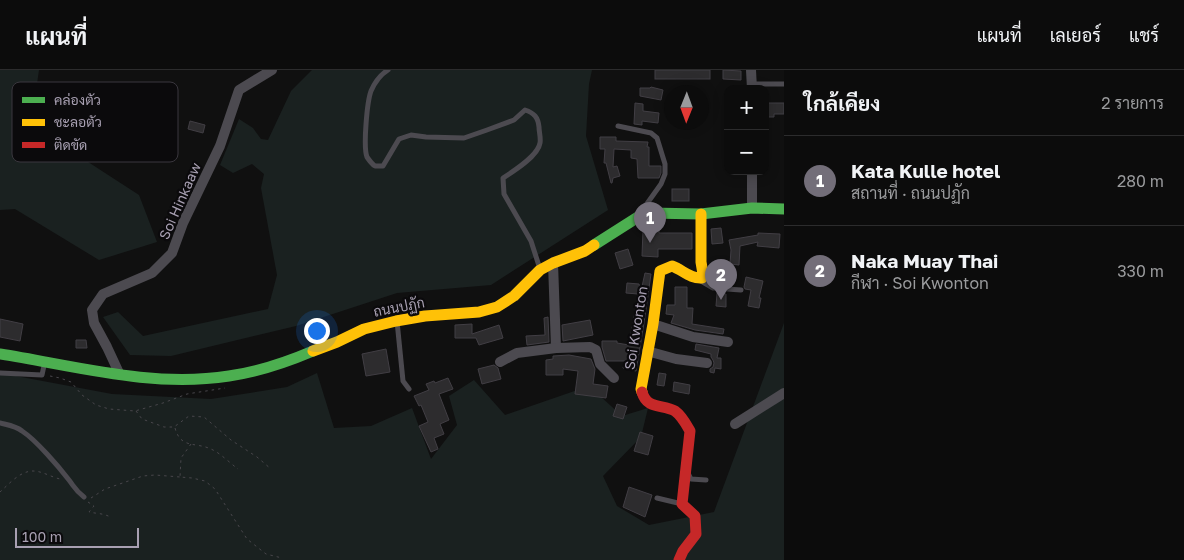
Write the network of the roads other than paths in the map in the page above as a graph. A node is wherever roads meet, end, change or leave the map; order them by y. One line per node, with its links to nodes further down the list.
1 (272, 70): 27 (street, Soi Hinkaaw)
2 (388, 70): 14 (lane)
3 (751, 70): 5 (street)
4 (784, 84): 6 (lane)
5 (752, 85)
6 (768, 85)
7 (618, 126): 12 (lane)
8 (752, 175): 9 (street)
9 (752, 208): 10 (main road, ถนนปฏัก); 11 (main road, ถนนปฏัก)
10 (784, 209)
11 (701, 214): 12 (main road, ถนนปฏัก); 15 (main road)
12 (638, 217): 13 (main road, ถนนปฏัก)
13 (553, 263): 14 (main road, ถนนปฏัก); 20 (street)
14 (540, 270): 17 (main road, ถนนปฏัก)
15 (699, 279): 16 (lane); 18 (main road, Soi Kwonton)
16 (741, 290)
17 (396, 320): 27 (main road, ถนนปฏัก); 29 (lane)
18 (653, 324): 19 (street); 21 (main road, Soi Kwonton)
19 (728, 342)
20 (556, 348): 24 (street); 28 (street)
21 (648, 351): 25 (street); 33 (main road, Soi Kwonton)
22 (0, 354): 23 (main road, ถนนปฏัก)
23 (45, 361): 26 (lane); 27 (main road, ถนนปฏัก)
24 (500, 362)
25 (707, 363)
26 (0, 373)
27 (120, 375)
28 (614, 378)
29 (409, 389)
30 (784, 393): 32 (street)
31 (0, 423): 35 (lane)
32 (736, 424)
33 (686, 468): 34 (lane); 37 (main road)
34 (706, 480)
35 (84, 498)
36 (657, 498): 37 (lane)
37 (682, 504): 38 (main road)
38 (679, 560)

